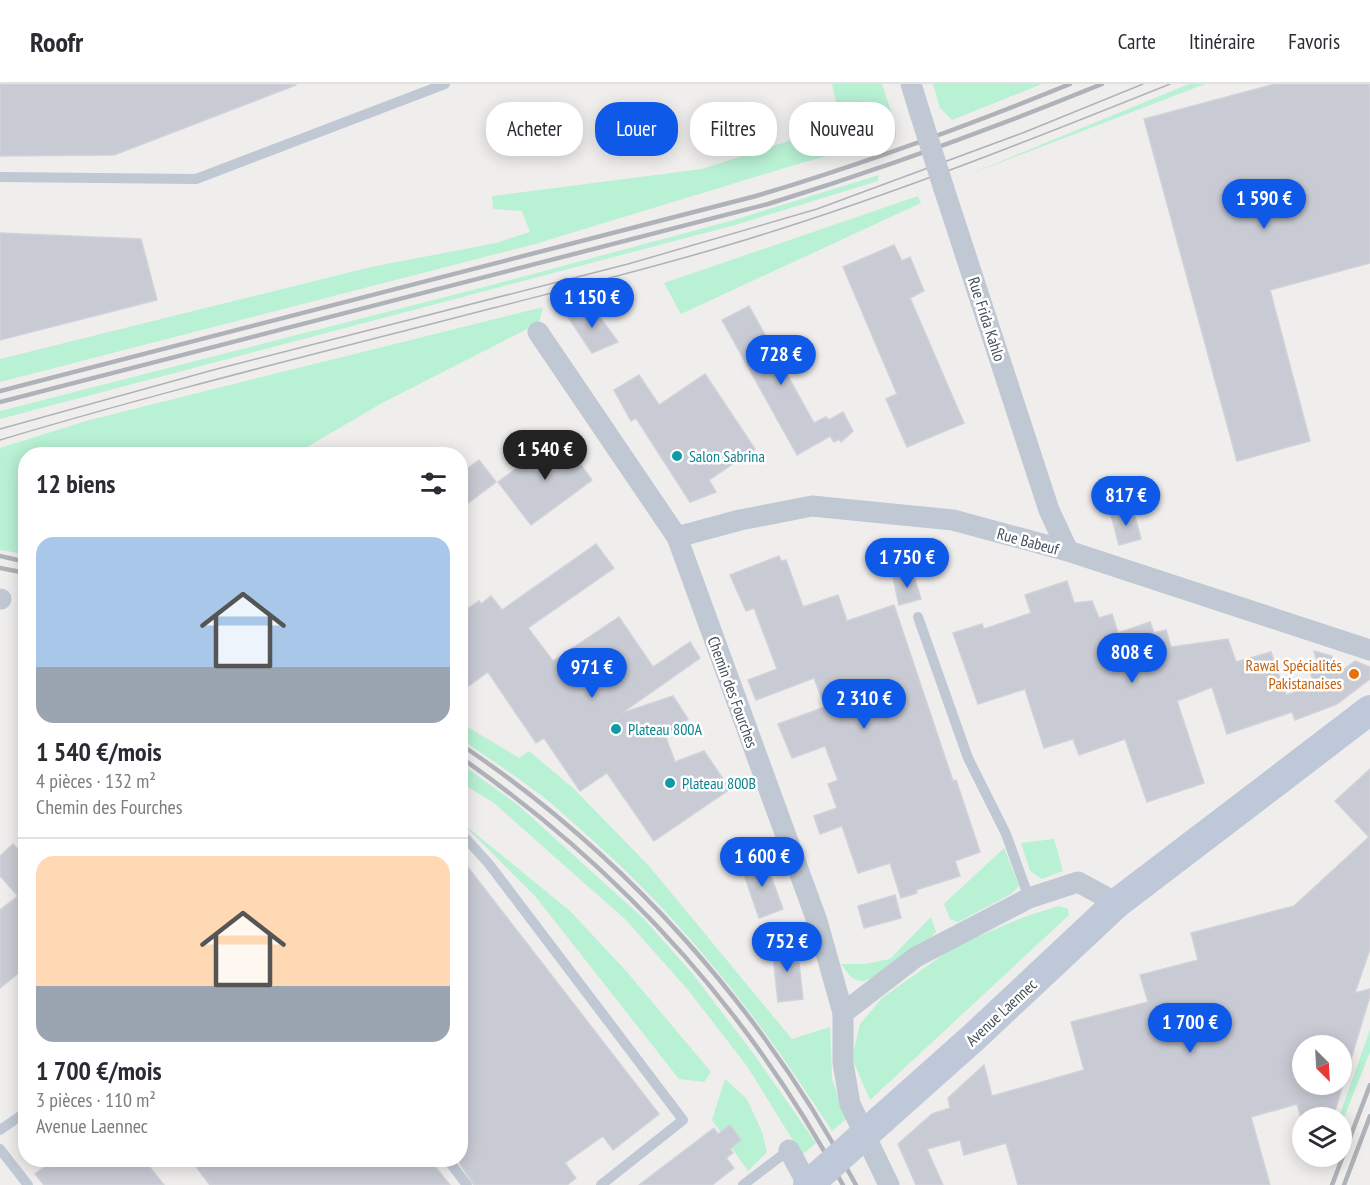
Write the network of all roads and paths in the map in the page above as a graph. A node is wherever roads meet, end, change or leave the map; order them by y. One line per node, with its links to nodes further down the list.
1 (445, 84): 3 (lane)
2 (911, 84): 6 (street, Rue Frida Kahlo, bridge)
3 (0, 177)
4 (538, 332): 5 (street, Chemin des Fourches)
5 (677, 537): 6 (street, Rue Babeuf); 13 (street, Chemin des Fourches)
6 (1068, 552): 8 (street, Rue Babeuf)
7 (918, 617): 11 (lane)
8 (1370, 650)
9 (1370, 710): 12 (main road, Avenue Laennec)
10 (468, 841): 21 (lane)
11 (1029, 898): 12 (street); 13 (street)
12 (1117, 903): 23 (main road, Avenue Laennec, bridge)
13 (843, 1013): 24 (street, Chemin des Fourches)
14 (18, 1118): 15 (lane)
15 (0, 1130)
16 (0, 1149): 19 (lane)
17 (789, 1150): 22 (lane); 23 (street)
18 (453, 1167): 20 (lane)
19 (28, 1185)
20 (467, 1185)
21 (601, 1185)
22 (743, 1185)
23 (808, 1185)
24 (889, 1185)

